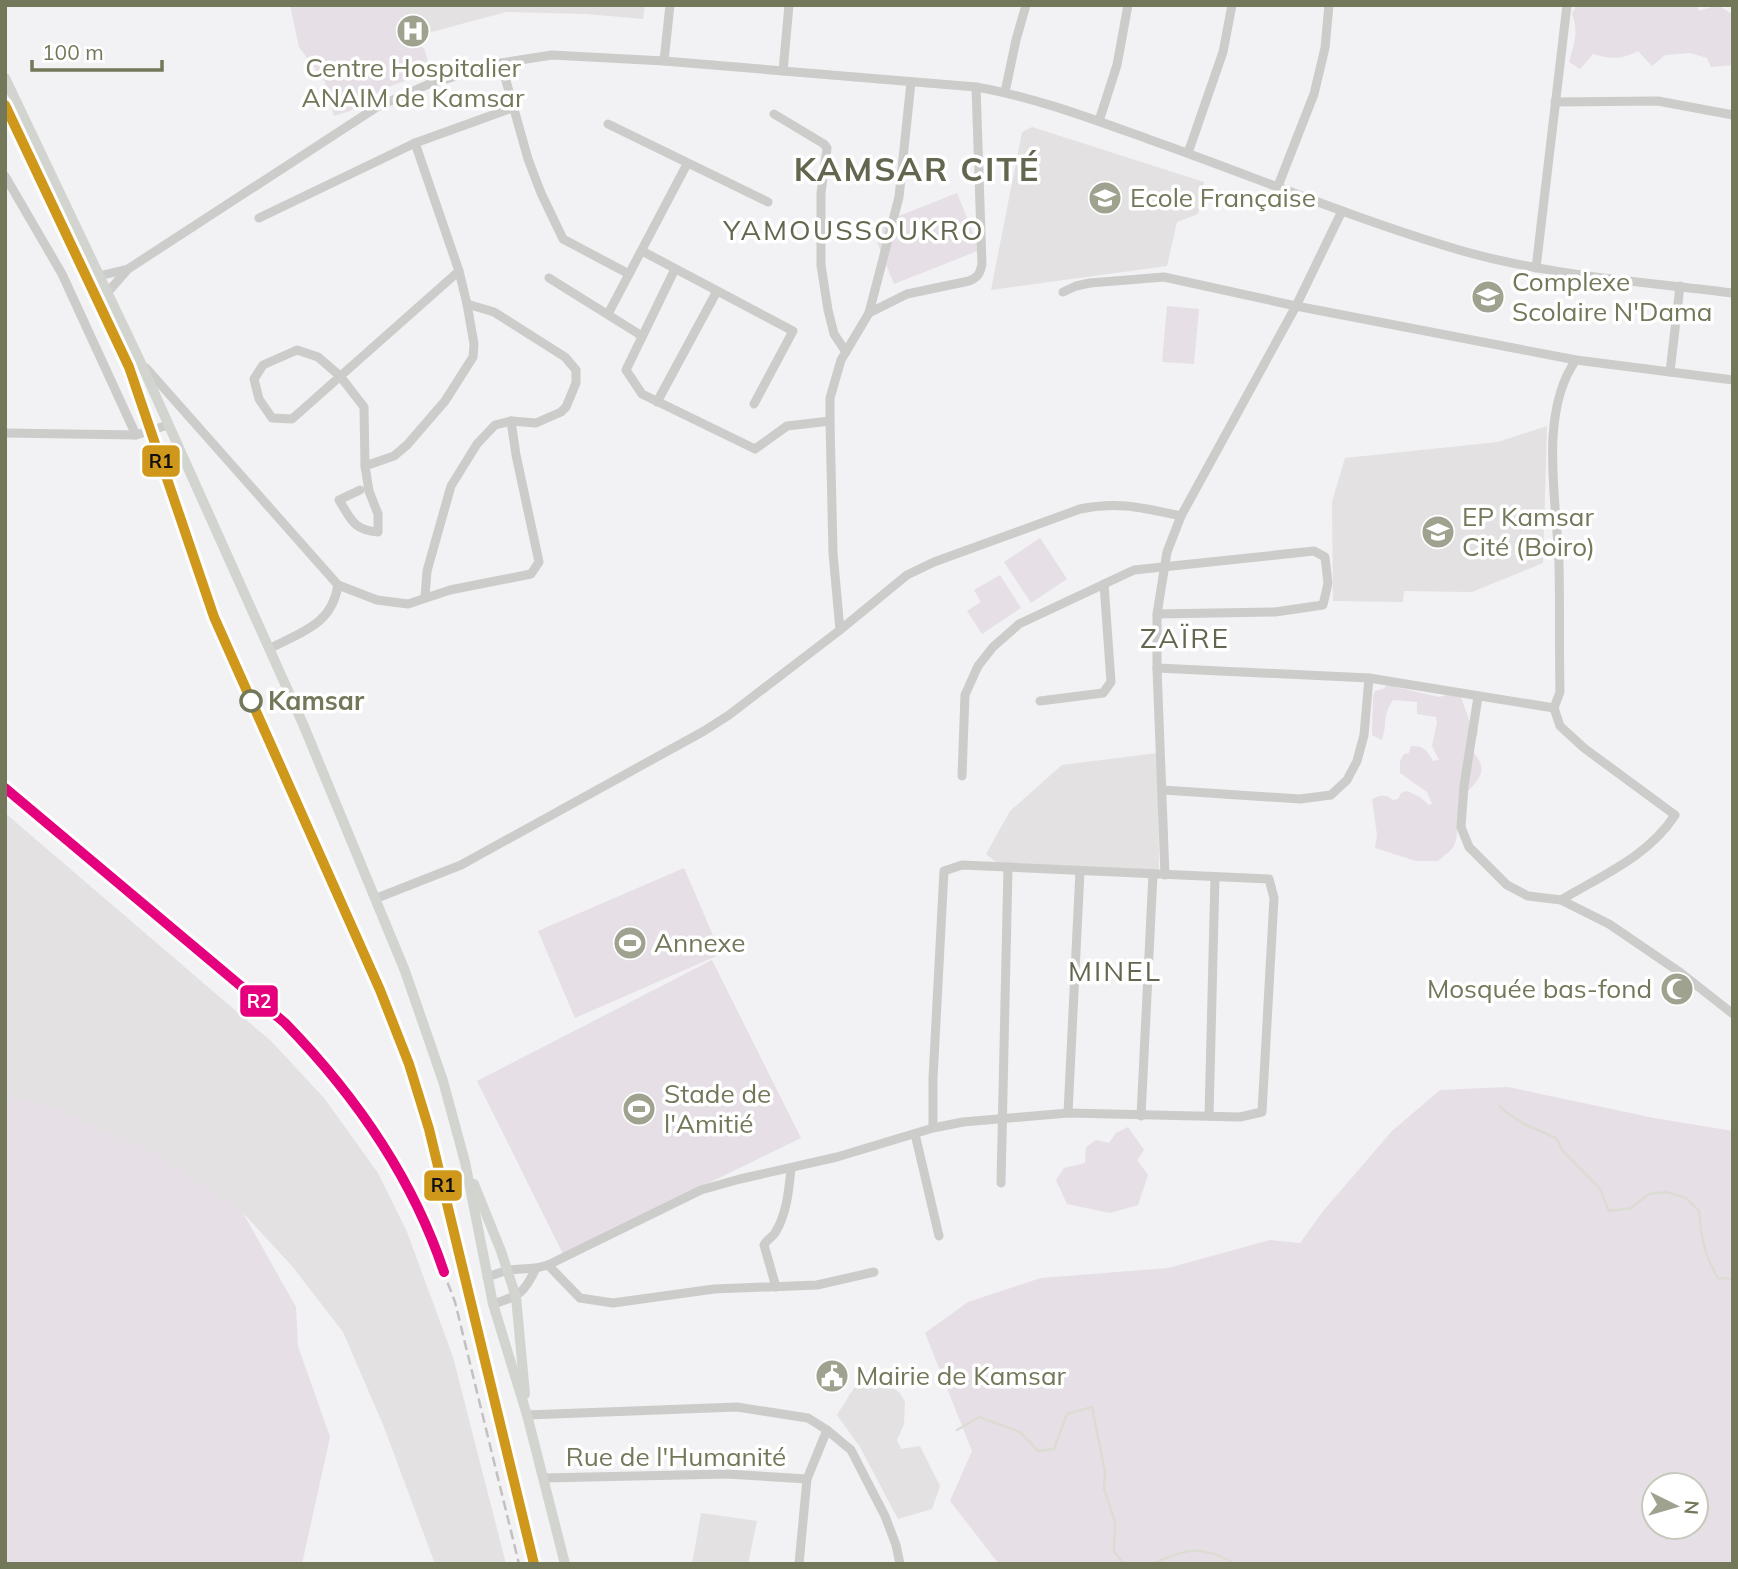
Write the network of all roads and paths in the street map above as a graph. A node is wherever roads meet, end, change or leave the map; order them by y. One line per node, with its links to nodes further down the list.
1 (670, 5): 8 (street)
2 (789, 5): 10 (street)
3 (1026, 5): 14 (street)
4 (1129, 5): 19 (street)
5 (1233, 5): 22 (street)
6 (1329, 5): 25 (street)
7 (1567, 5): 15 (street)
8 (664, 61): 9 (street); 10 (street)
9 (501, 63): 16 (street); 31 (street)
10 (783, 71): 12 (street)
11 (5, 78): 35 (main road)
12 (911, 82): 13 (street); 44 (street)
13 (976, 87): 14 (street); 44 (street)
14 (1004, 92): 19 (street)
15 (1555, 102): 18 (street); 30 (street)
16 (512, 108): 21 (street); 34 (street)
17 (774, 114): 47 (street)
18 (1733, 115)
19 (1099, 121): 22 (street)
20 (608, 124): 23 (street)
21 (415, 143): 28 (street); 33 (street)
22 (1188, 153): 25 (street)
23 (687, 163): 26 (street); 29 (street)
24 (5, 176): 59 (street)
25 (1278, 186): 27 (street)
26 (768, 202)
27 (1342, 212): 30 (street); 43 (street)
28 (260, 218)
29 (642, 251): 32 (street); 34 (street)
30 (1536, 268): 37 (street)
31 (128, 269): 35 (street); 40 (street)
32 (675, 269): 38 (street); 46 (street)
33 (459, 271): 42 (street); 51 (street)
34 (629, 274): 45 (street)
35 (99, 276): 40 (main road)
36 (549, 278): 45 (street)
37 (1679, 286): 41 (street); 50 (street)
38 (717, 291): 53 (street); 54 (street)
39 (1063, 292): 43 (street)
40 (107, 293): 49 (main road)
41 (1733, 293)
42 (467, 304): 55 (street); 60 (street)
43 (1296, 306): 48 (street); 62 (street)
44 (869, 313): 47 (street)
45 (608, 314): 46 (street)
46 (642, 336): 53 (street)
47 (846, 352): 56 (street)
48 (1576, 360): 50 (street); 74 (street)
49 (140, 361): 57 (main road); 65 (street)
50 (1670, 372): 52 (street)
51 (340, 376): 51 (street); 60 (street)
52 (1733, 380)
53 (657, 402): 56 (street)
54 (754, 404)
55 (512, 421): 66 (street); 66 (street)
56 (830, 421): 68 (street)
57 (168, 425): 59 (street); 69 (main road)
58 (5, 433): 59 (street)
59 (136, 435)
60 (365, 466): 61 (street)
61 (360, 490)
62 (1181, 516): 63 (street); 68 (street)
63 (1164, 566): 64 (street); 67 (street); 67 (street)
64 (1104, 584): 73 (street); 75 (street)
65 (338, 585): 66 (street); 69 (street)
66 (425, 597)
67 (1157, 614): 70 (street)
68 (840, 630): 82 (street)
69 (269, 649): 82 (main road)
70 (1157, 668): 71 (street); 76 (street)
71 (1369, 678): 72 (street); 76 (street)
72 (1478, 697): 74 (street); 83 (street)
73 (1040, 701)
74 (1554, 708): 83 (street)
75 (962, 776)
76 (1163, 790): 80 (street)
77 (1008, 867): 78 (street); 88 (street); 89 (street)
78 (1080, 871): 79 (street); 85 (street)
79 (1153, 874): 80 (street); 86 (street)
80 (1165, 875): 81 (street)
81 (1215, 877): 87 (street); 87 (street)
82 (377, 898): 91 (main road)
83 (1561, 900): 84 (street)
84 (1733, 1014)
85 (1068, 1113): 86 (street); 88 (street)
86 (1140, 1116): 87 (street)
87 (1209, 1116)
88 (1002, 1119): 89 (street); 93 (street)
89 (933, 1128): 90 (street)
90 (915, 1134): 92 (street); 94 (street)
91 (465, 1161): 97 (main road); 99 (main road)
92 (791, 1168): 95 (street); 100 (street)
93 (1001, 1183)
94 (939, 1236)
95 (548, 1265): 96 (street); 100 (street)
96 (536, 1269): 97 (street); 101 (street)
97 (508, 1270): 99 (street); 101 (main road)
98 (874, 1272): 100 (street)
99 (487, 1277): 102 (main road)
100 (776, 1287)
101 (516, 1297): 102 (street); 103 (main road)
102 (493, 1304): 103 (main road)
103 (527, 1415): 104 (street); 105 (main road)
104 (827, 1430): 106 (street); 109 (street)
105 (544, 1478): 106 (street, Rue de l'Humanité); 107 (main road)
106 (807, 1479): 108 (street)
107 (565, 1564)
108 (799, 1564)
109 (900, 1564)

